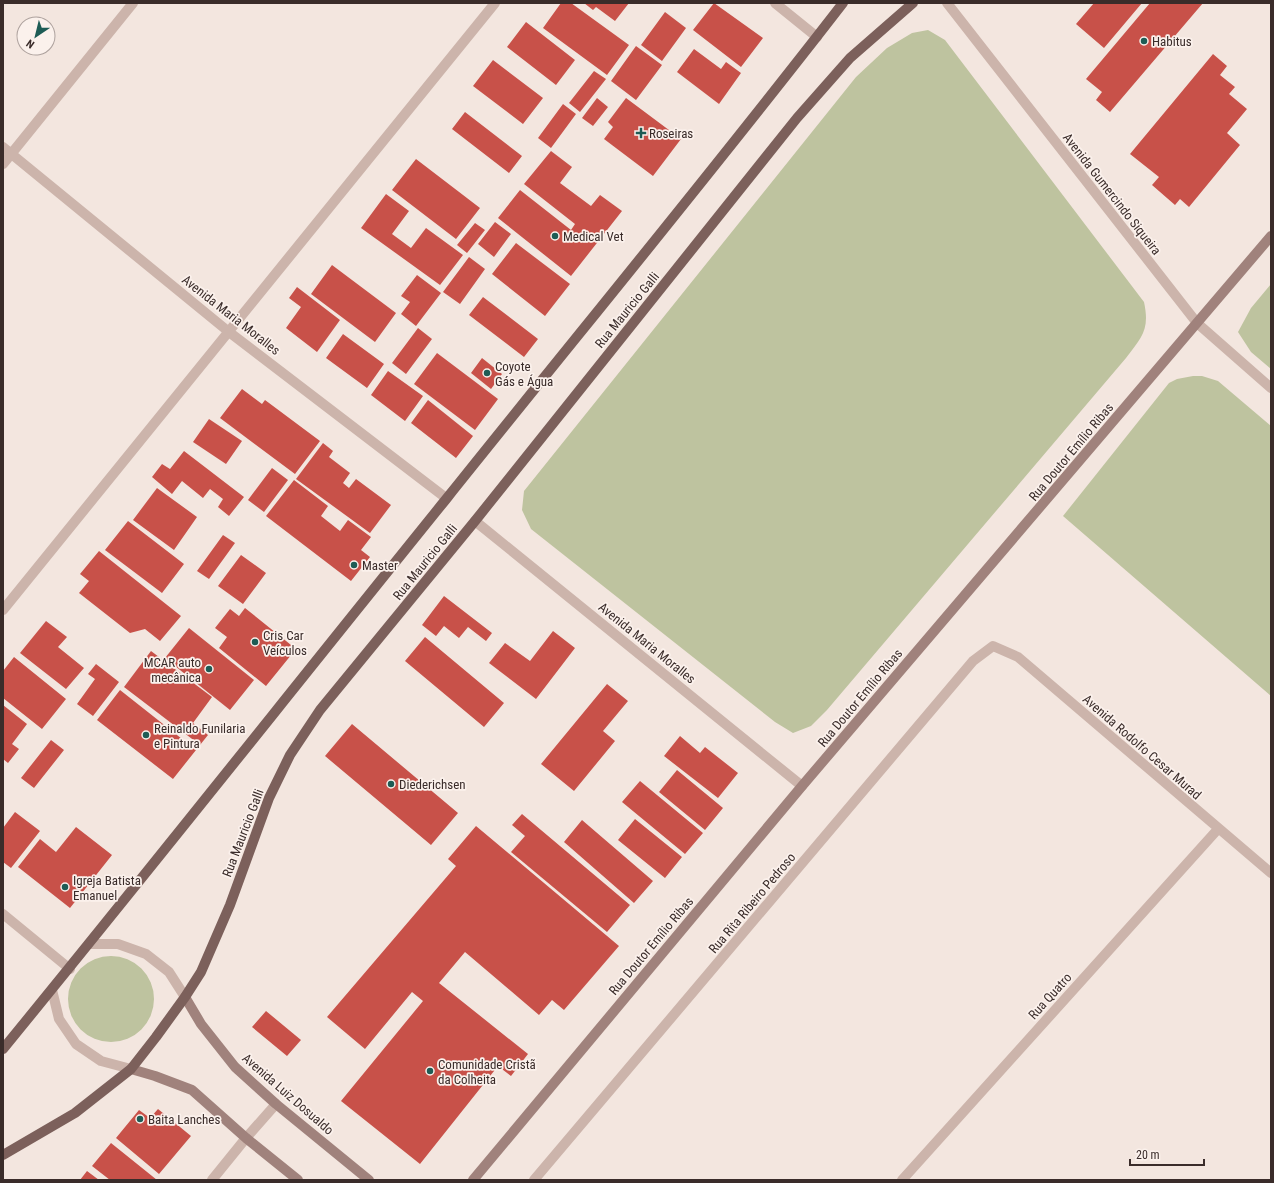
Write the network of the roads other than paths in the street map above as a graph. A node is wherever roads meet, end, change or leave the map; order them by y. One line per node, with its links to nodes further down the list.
1 (133, 3): 9 (street)
2 (496, 3): 13 (street)
3 (774, 3): 7 (street)
4 (843, 3): 7 (main road, Rua Mauricio Galli)
5 (912, 3): 16 (main road, Rua Mauricio Galli)
6 (947, 3): 12 (street, Avenida Gumercindo Siqueira)
7 (817, 37): 15 (main road, Rua Mauricio Galli)
8 (3, 148): 9 (street, Avenida Maria Moralles)
9 (11, 154): 10 (street); 13 (street, Avenida Maria Moralles)
10 (3, 164)
11 (1271, 236): 12 (street, Rua Doutor Emílio Ribas)
12 (1197, 323): 14 (street, Avenida Gumercindo Siqueira); 19 (street, Rua Doutor Emílio Ribas)
13 (229, 332): 15 (street, Avenida Maria Moralles); 17 (street)
14 (1271, 388)
15 (446, 498): 23 (main road, Rua Mauricio Galli)
16 (475, 521): 19 (street, Avenida Maria Moralles); 26 (main road, Rua Mauricio Galli)
17 (3, 610)
18 (993, 646): 20 (street, Avenida Rodolfo Cesar Murad); 36 (street, Rua Rita Ribeiro Pedroso)
19 (802, 786): 35 (street, Rua Doutor Emílio Ribas)
20 (1218, 829): 21 (street, Avenida Rodolfo Cesar Murad); 37 (street, Rua Quatro)
21 (1271, 873)
22 (3, 914): 24 (street)
23 (89, 944): 24 (main road, Rua Mauricio Galli); 26 (street, Avenida Luiz Dosualdo)
24 (70, 969): 25 (main road, Rua Mauricio Galli)
25 (52, 990): 27 (main road, Rua Mauricio Galli); 28 (street)
26 (185, 997): 28 (main road, Rua Mauricio Galli); 29 (street, Avenida Luiz Dosualdo)
27 (3, 1049)
28 (131, 1069): 30 (street); 31 (main road, Rua Mauricio Galli)
29 (276, 1104): 30 (street); 34 (street, Avenida Luiz Dosualdo)
30 (246, 1138): 32 (street); 33 (street)
31 (3, 1155)
32 (212, 1180)
33 (298, 1180)
34 (369, 1180)
35 (473, 1180)
36 (534, 1180)
37 (902, 1180)

